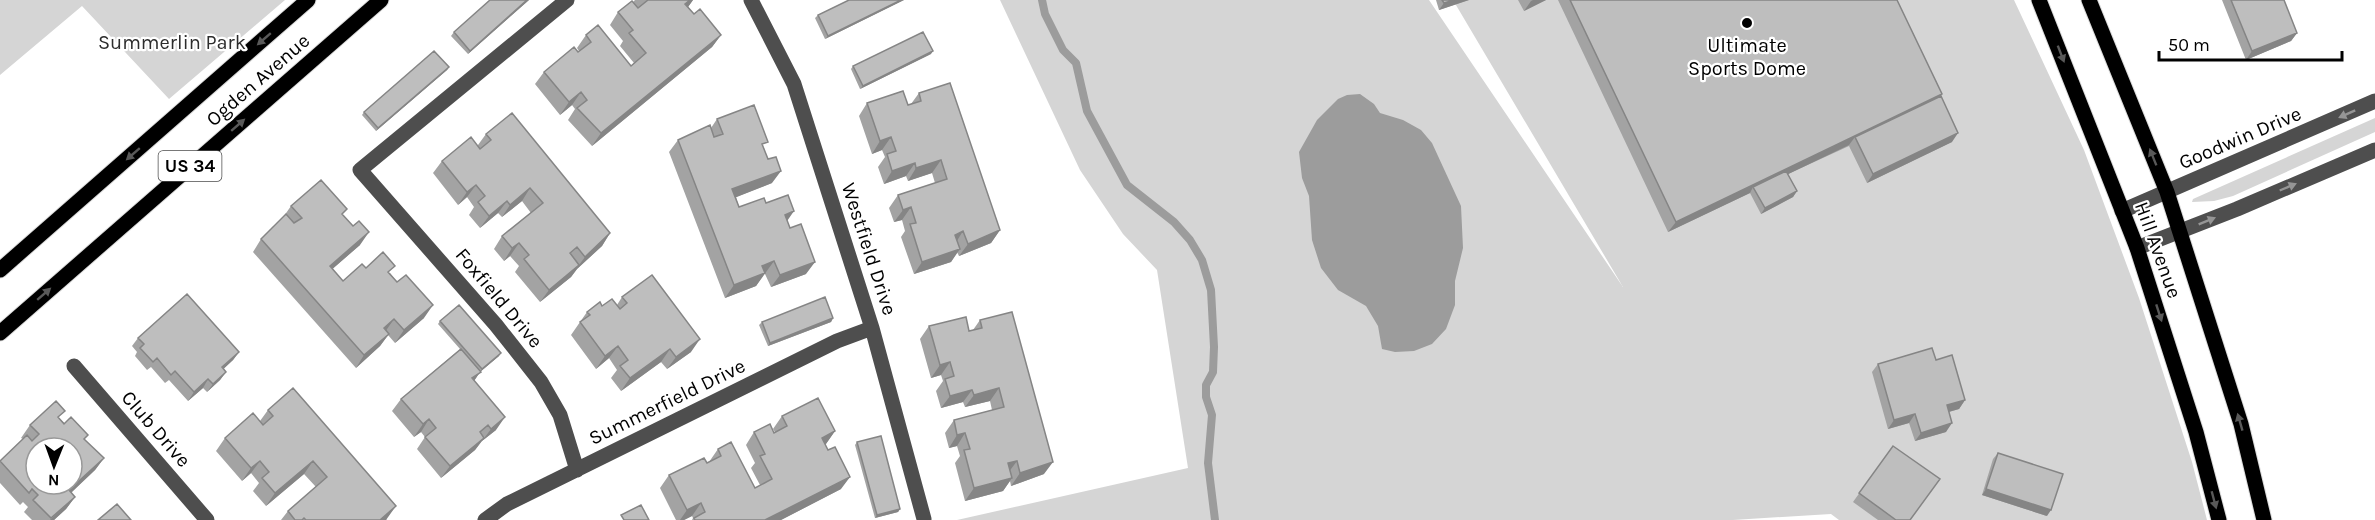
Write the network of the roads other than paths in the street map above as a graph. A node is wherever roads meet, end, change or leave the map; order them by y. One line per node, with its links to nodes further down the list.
1 (308, 0): 13 (main road, Ogden Avenue / US 34, one-way to 13)
2 (381, 0): 15 (main road, Ogden Avenue / US 34, one-way to 2)
3 (567, 0): 17 (street, Foxfield Drive)
4 (751, 0): 14 (street, Westfield Drive)
5 (2039, 0): 10 (main road, Hill Avenue, one-way to 10)
6 (2089, 0): 9 (main road, Hill Avenue, one-way to 6)
7 (2375, 101): 9 (street, Goodwin Drive, one-way to 9)
8 (2375, 150): 11 (street, one-way to 8)
9 (2167, 192): 10 (street, Goodwin Drive); 11 (main road, Hill Avenue)
10 (2122, 211): 12 (main road, Hill Avenue)
11 (2180, 232): 12 (street); 22 (main road, Hill Avenue, one-way to 11)
12 (2138, 248): 21 (main road, Hill Avenue, one-way to 21)
13 (0, 270)
14 (872, 328): 17 (street, Summerfield Drive); 18 (street, Westfield Drive)
15 (0, 333)
16 (74, 366): 19 (street, Club Drive)
17 (577, 470): 20 (street, Summerfield Drive)
18 (924, 519)
19 (207, 520)
20 (485, 520)
21 (2219, 520)
22 (2264, 520)

